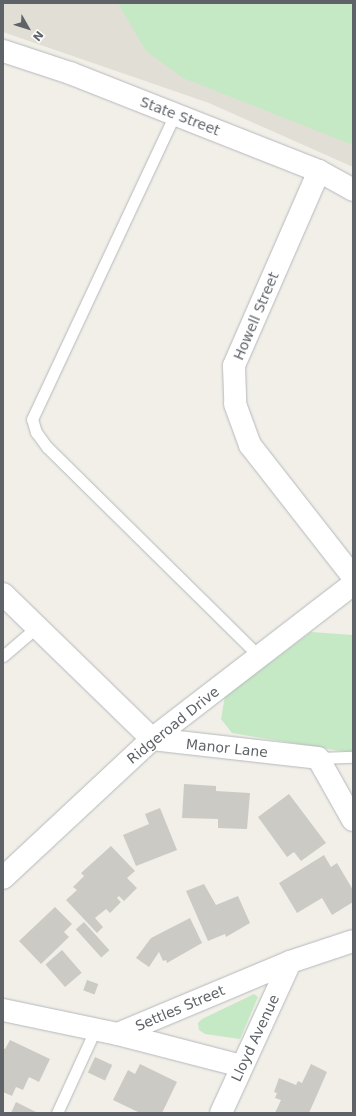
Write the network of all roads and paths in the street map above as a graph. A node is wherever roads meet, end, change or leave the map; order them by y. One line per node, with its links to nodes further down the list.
1 (4, 54): 2 (street, State Street)
2 (175, 114): 3 (street, State Street); 10 (lane)
3 (319, 171): 4 (street, State Street); 5 (street, Howell Street)
4 (353, 190)
5 (353, 577)
6 (353, 584): 10 (street, Ridgeroad Drive)
7 (3, 594): 8 (street)
8 (37, 627): 9 (lane); 11 (street)
9 (3, 656)
10 (260, 656): 11 (street, Ridgeroad Drive)
11 (152, 739): 13 (street, Manor Lane); 15 (street, Ridgeroad Drive)
12 (353, 757): 13 (lane)
13 (318, 758): 14 (street)
14 (353, 820)
15 (3, 878)
16 (353, 941): 17 (street, Settles Street)
17 (290, 962): 20 (street, Settles Street); 21 (street, Lloyd Avenue)
18 (3, 1010): 19 (street, Settles Street)
19 (95, 1030): 20 (street, Settles Street); 22 (lane)
20 (118, 1034): 21 (street)
21 (242, 1066): 23 (street, Lloyd Avenue)
22 (57, 1113)
23 (221, 1113)

